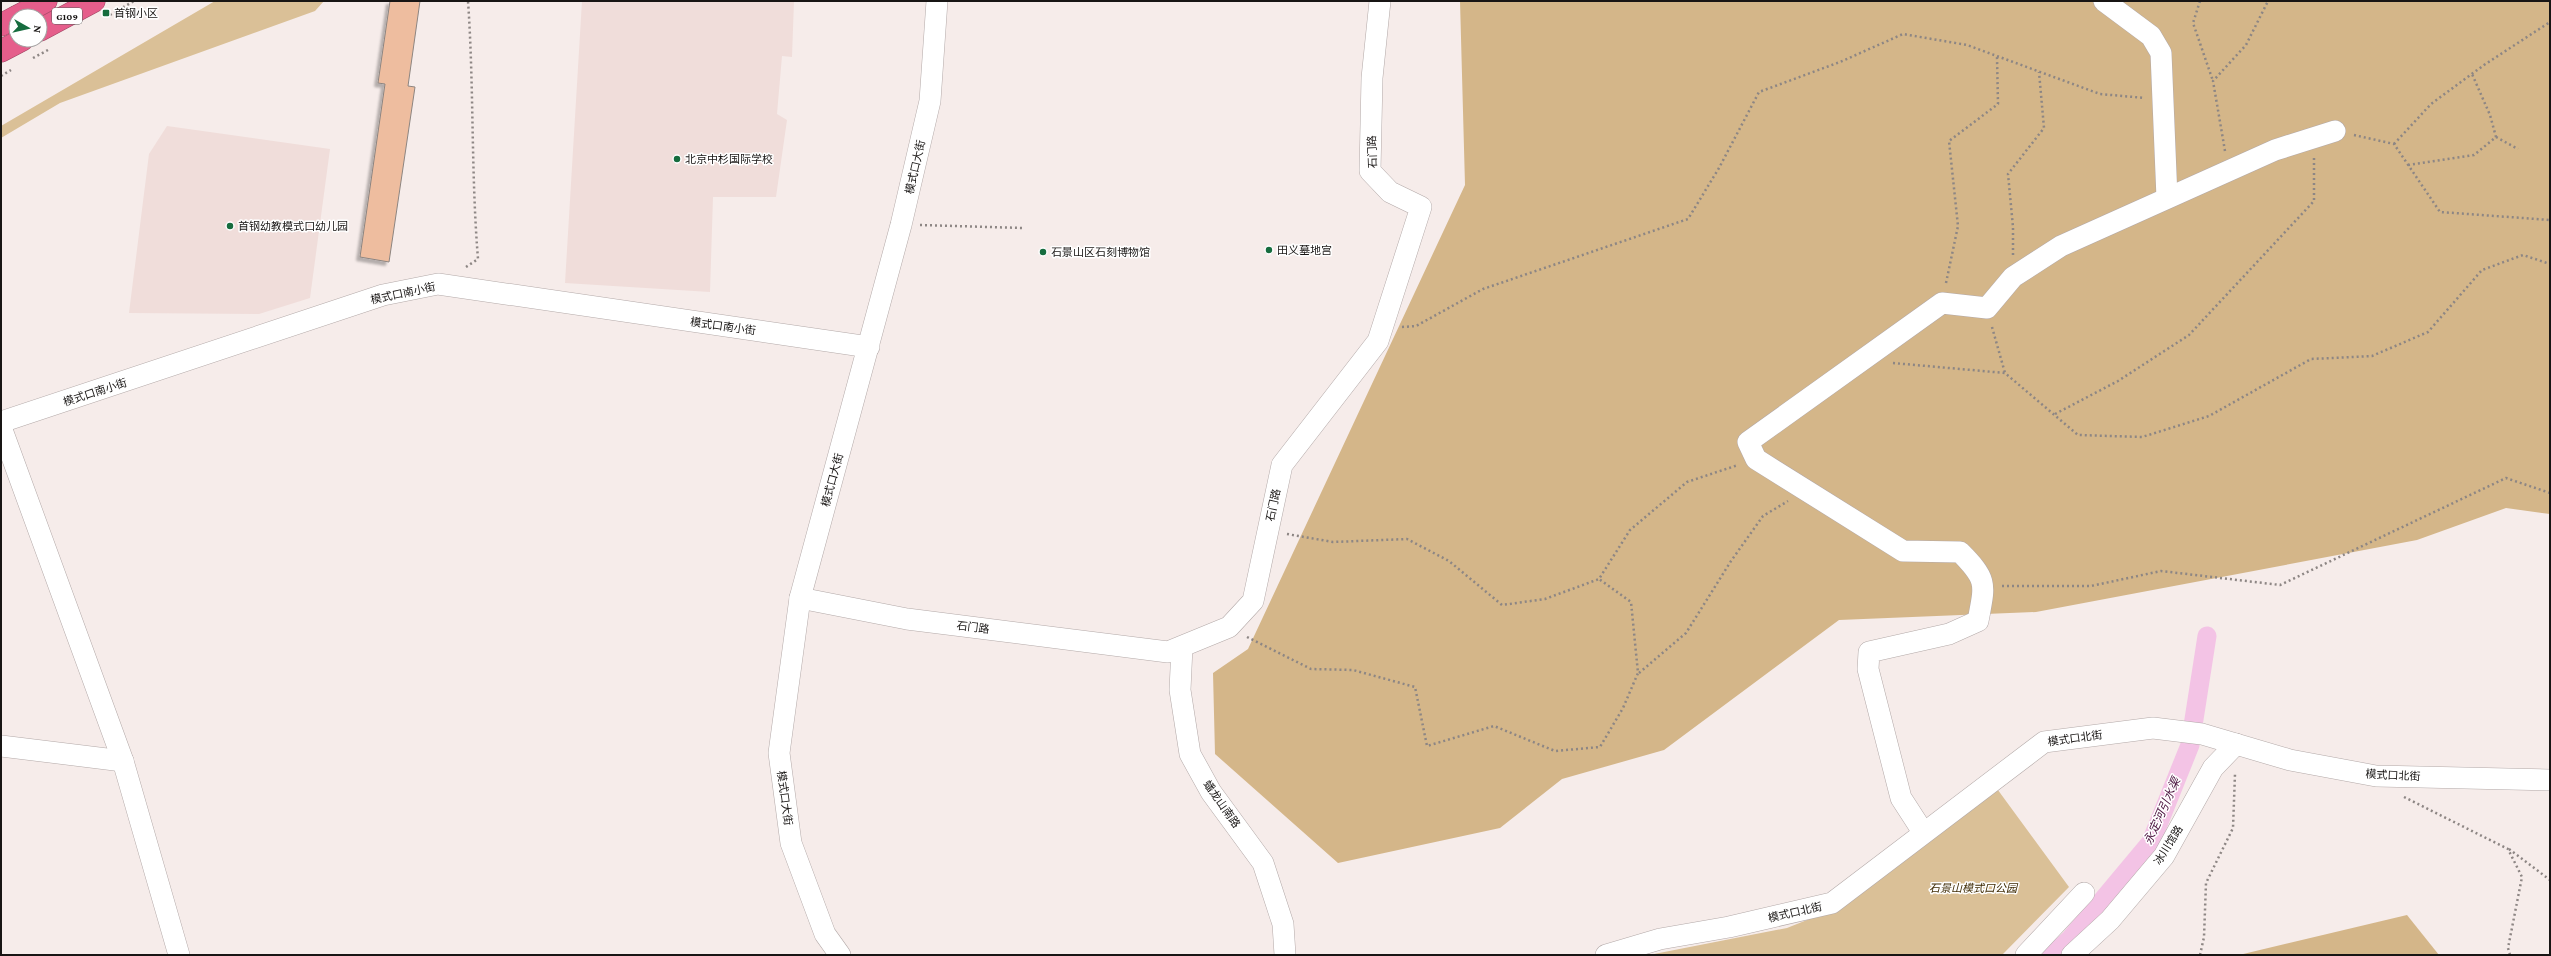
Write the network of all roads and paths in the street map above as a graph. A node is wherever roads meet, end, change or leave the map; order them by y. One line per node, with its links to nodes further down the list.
1 (46, 1): 9 (highway, G109)
2 (94, 1): 11 (highway, G109)
3 (468, 1): 30 (path)
4 (937, 1): 26 (street, 模式口大街)
5 (1380, 1): 33 (street, 石门路)
6 (2104, 1): 16 (street)
7 (2200, 1): 15 (path)
8 (2268, 1): 15 (path)
9 (33, 8)
10 (2550, 22): 14 (path)
11 (48, 26)
12 (1997, 57): 13 (path); 31 (path); 33 (path)
13 (2039, 72): 16 (path); 29 (path)
14 (2472, 74): 19 (path); 20 (path)
15 (2213, 81): 23 (path)
16 (2163, 99): 24 (street)
17 (2335, 131): 18 (street); 20 (path)
18 (2314, 137): 23 (street); 37 (path)
19 (2496, 137): 21 (path); 22 (path)
20 (2394, 144): 22 (path)
21 (2518, 149)
22 (2408, 165): 25 (path)
23 (2228, 171): 24 (street)
24 (2167, 198): 29 (street)
25 (2550, 220)
26 (901, 225): 27 (path); 34 (street, 模式口大街)
27 (1023, 228)
28 (2550, 264): 37 (path)
29 (2013, 277): 32 (street)
30 (438, 284): 34 (street, 模式口南小街); 38 (street, 模式口南小街)
31 (1942, 303): 32 (street); 35 (street)
32 (1987, 308): 36 (path)
33 (1381, 330): 43 (street, 石门路)
34 (869, 347): 46 (street, 模式口大街)
35 (1863, 360): 36 (path); 40 (street)
36 (2004, 373): 37 (path)
37 (2055, 414)
38 (1, 422)
39 (1, 426): 52 (street)
40 (1756, 459): 41 (street); 44 (path)
41 (1806, 490): 45 (street); 49 (path)
42 (2550, 494): 45 (path)
43 (1268, 531): 44 (path); 47 (street, 石门路)
44 (1599, 579): 49 (path)
45 (1984, 586): 55 (street)
46 (800, 598): 48 (street, 石门路); 60 (street, 模式口大街)
47 (1229, 627): 48 (street, 石门路); 49 (path)
48 (1182, 647): 61 (street, 蟠龙山南路)
49 (1638, 673)
50 (2236, 744): 53 (street, 模式口北街); 55 (street, 模式口北街); 64 (street, 冰川馆路); 65 (path)
51 (1, 746): 52 (street)
52 (123, 761): 59 (street)
53 (2550, 780)
54 (2397, 794): 56 (path)
55 (1924, 832): 62 (street, 模式口北街)
56 (2508, 849): 57 (path); 66 (path)
57 (2550, 880)
58 (2084, 893): 63 (street)
59 (179, 955)
60 (840, 955)
61 (1285, 955)
62 (1606, 955)
63 (2026, 955)
64 (2072, 955)
65 (2200, 955)
66 (2510, 955)

